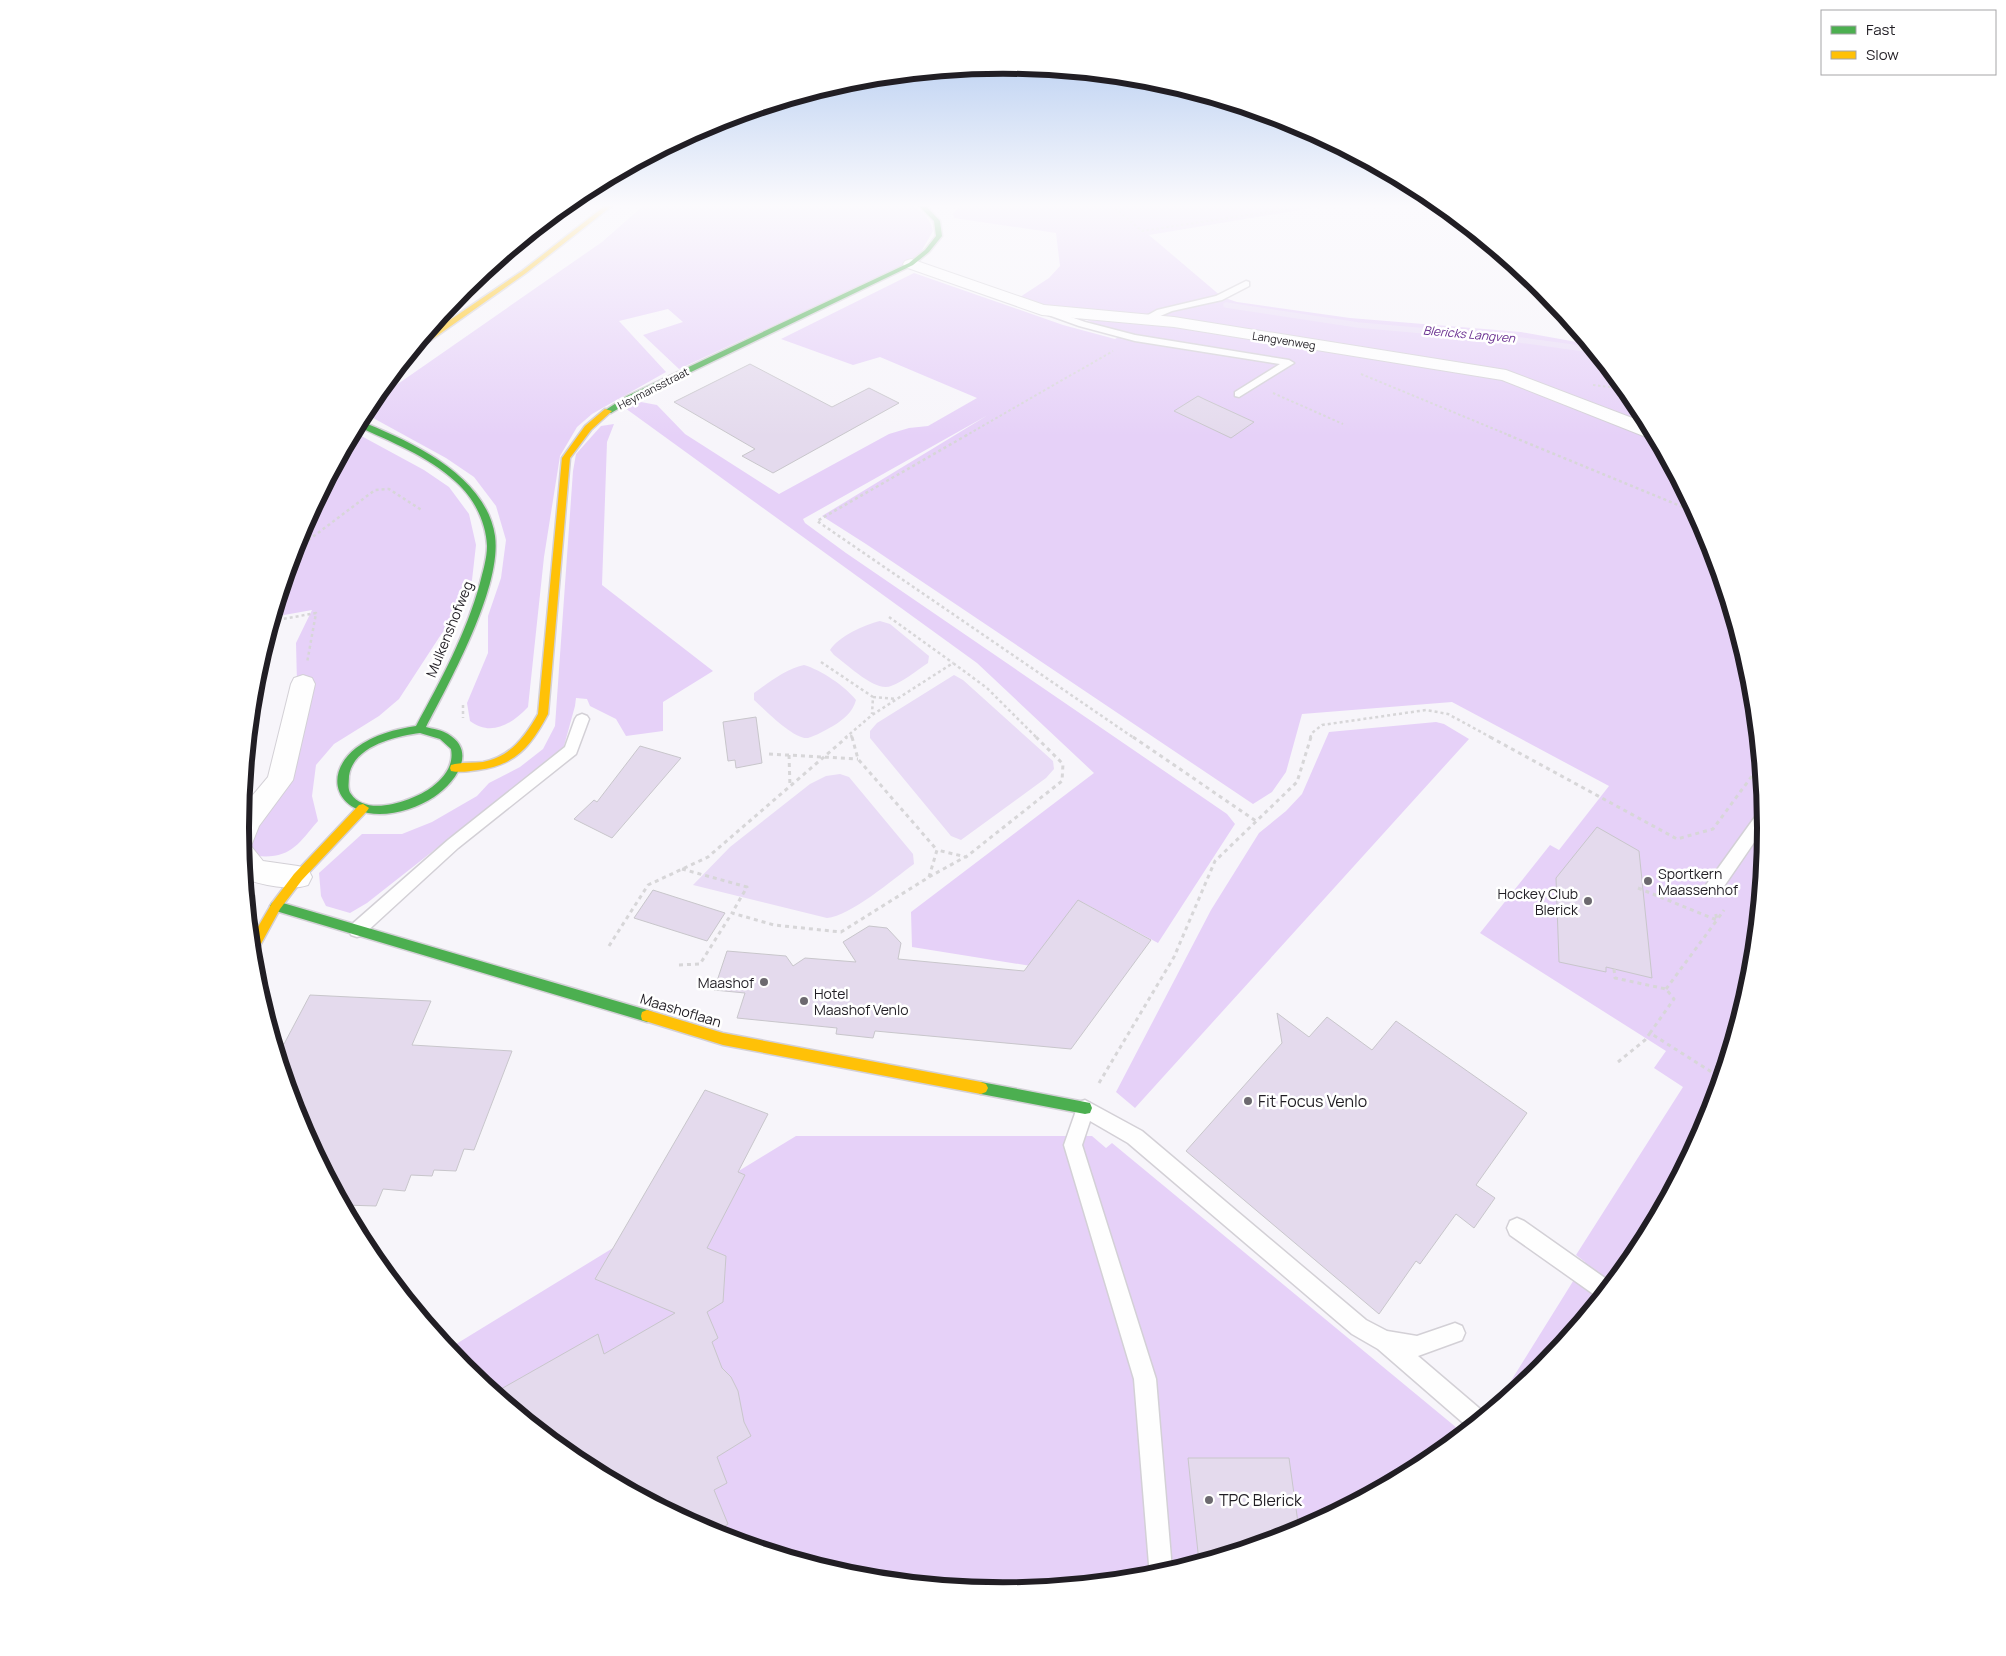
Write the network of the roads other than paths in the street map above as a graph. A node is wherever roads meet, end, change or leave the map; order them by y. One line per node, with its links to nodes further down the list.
1 (509, 282): 7 (main road)
2 (873, 282): 14 (main road, Heymansstraat)
3 (963, 282): 5 (street, Langvenweg)
4 (1246, 284): 6 (lane)
5 (1042, 310): 6 (street, Langvenweg); 8 (lane)
6 (1144, 320): 10 (street, Langvenweg)
7 (433, 335)
8 (1239, 394)
9 (365, 427): 13 (main road, Mulkenshofweg)
10 (1642, 429)
11 (303, 684): 16 (street)
12 (582, 719): 22 (lane)
13 (420, 729): 14 (main road); 15 (main road)
14 (456, 768): 15 (main road)
15 (363, 808): 19 (main road)
16 (249, 818)
17 (1757, 826): 20 (lane)
18 (250, 866): 19 (street)
19 (298, 877): 21 (main road)
20 (1712, 890)
21 (276, 906): 22 (main road, Maashoflaan); 23 (main road)
22 (357, 930): 24 (main road, Maashoflaan)
23 (257, 940)
24 (1085, 1108): 28 (lane); 30 (lane)
25 (1517, 1228): 26 (lane)
26 (1601, 1287)
27 (1454, 1333): 28 (lane)
28 (1384, 1341): 29 (lane)
29 (1474, 1416)
30 (1160, 1566)

